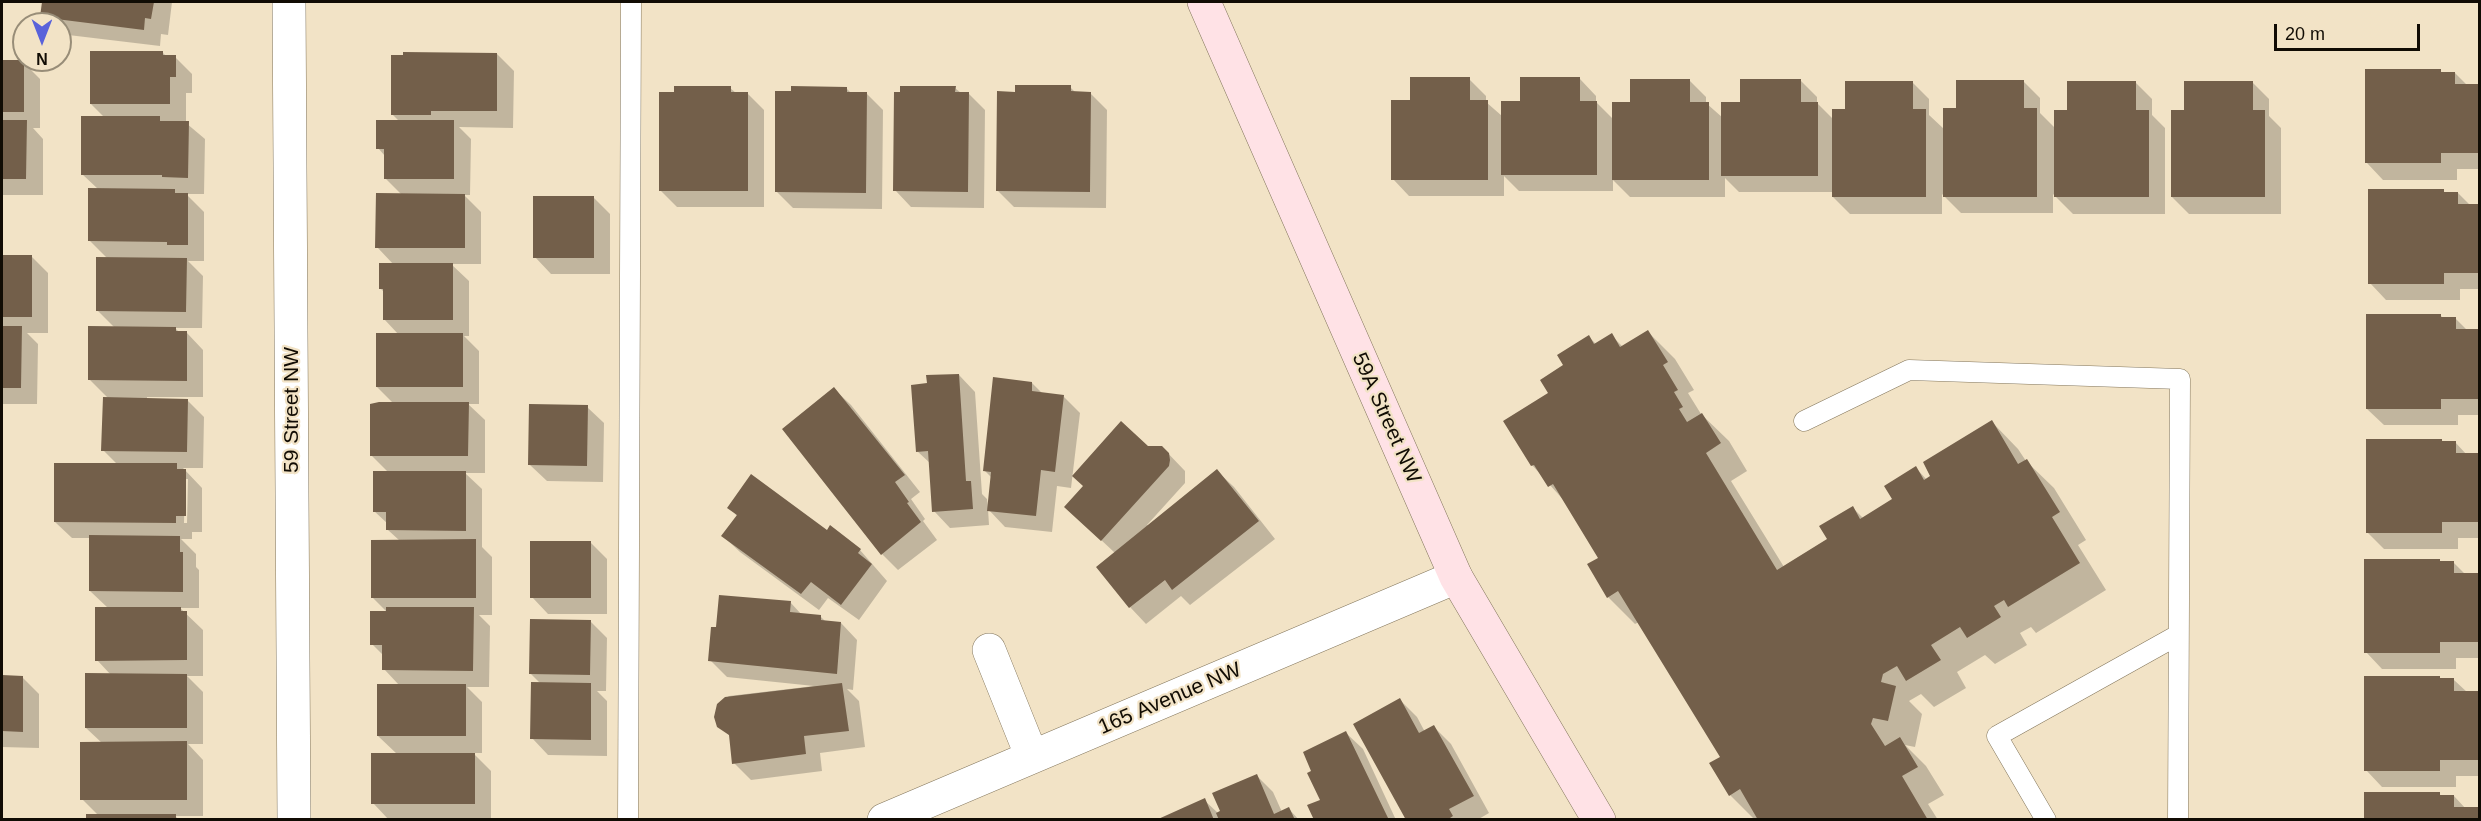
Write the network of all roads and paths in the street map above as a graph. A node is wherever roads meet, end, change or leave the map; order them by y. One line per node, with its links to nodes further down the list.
1 (289, 2): 9 (street, 59 Street NW)
2 (631, 2): 10 (lane)
3 (1204, 2): 5 (street, 59A Street NW)
4 (1804, 422): 6 (lane)
5 (1456, 577): 8 (street, 165 Avenue NW); 12 (street, 59A Street NW)
6 (2178, 635): 13 (lane); 14 (lane)
7 (989, 650): 8 (street)
8 (1032, 757): 11 (street, 165 Avenue NW)
9 (294, 819)
10 (628, 819)
11 (884, 819)
12 (1599, 819)
13 (2046, 819)
14 (2178, 819)

